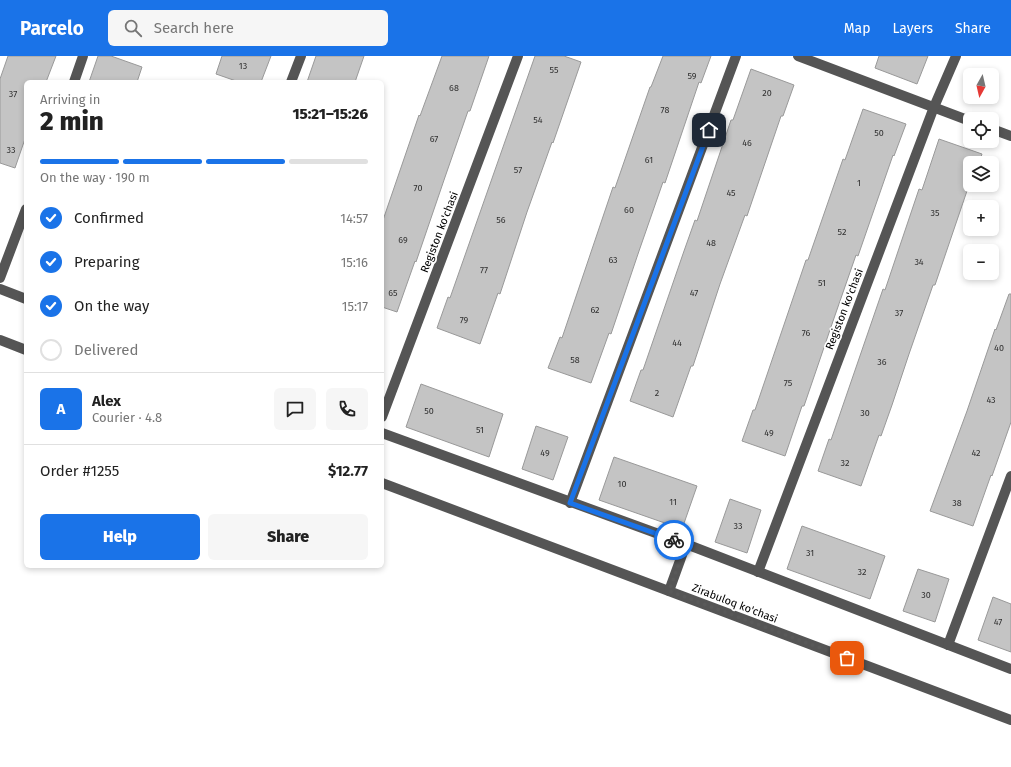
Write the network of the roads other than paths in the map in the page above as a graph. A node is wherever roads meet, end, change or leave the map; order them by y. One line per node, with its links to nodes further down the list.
1 (83, 56): 7 (street)
2 (301, 56): 8 (street)
3 (518, 56): 19 (street, Registon ko'chasi)
4 (736, 56): 23 (street)
5 (798, 56): 9 (street)
6 (956, 56): 9 (street, Registon ko'chasi)
7 (75, 80)
8 (292, 80)
9 (934, 107): 10 (street); 25 (street, Registon ko'chasi)
10 (963, 118)
11 (999, 132): 12 (street)
12 (1011, 136)
13 (24, 214): 14 (street)
14 (0, 278)
15 (0, 289): 16 (street)
16 (24, 298)
17 (0, 340): 18 (street)
18 (24, 349)
19 (384, 412)
20 (384, 434): 23 (street)
21 (1011, 476): 27 (street)
22 (384, 484): 26 (street, Zirabuloq ko'chasi)
23 (570, 503): 24 (street)
24 (686, 544): 25 (street); 26 (street)
25 (758, 572): 27 (street)
26 (669, 591): 29 (street, Zirabuloq ko'chasi)
27 (948, 645): 28 (street)
28 (1011, 669)
29 (1011, 720)

